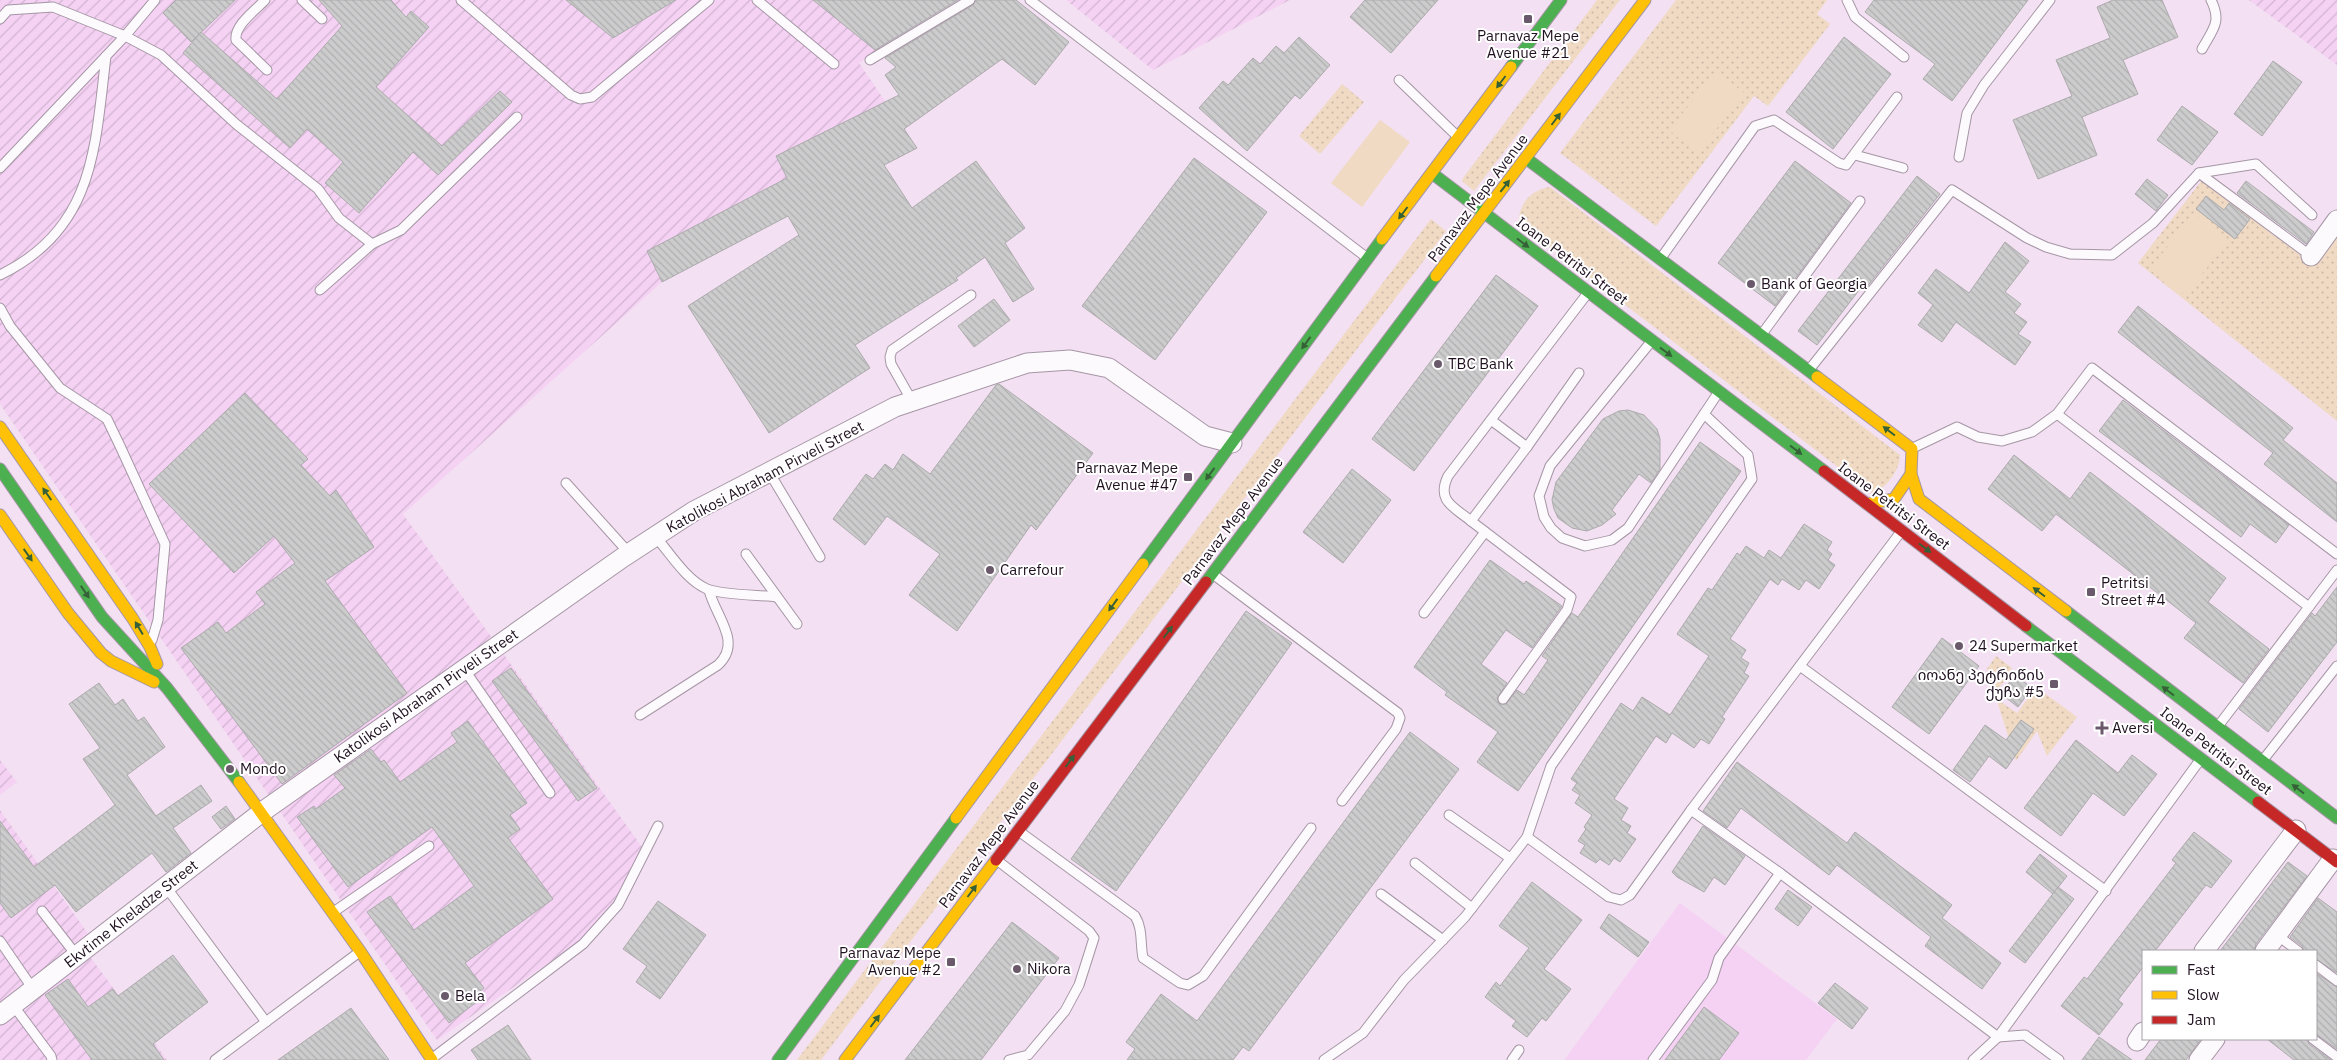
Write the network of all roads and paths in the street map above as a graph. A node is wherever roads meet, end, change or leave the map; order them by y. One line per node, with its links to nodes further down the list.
1 (6, 0): 15 (lane)
2 (155, 0): 18 (lane)
3 (265, 0): 24 (lane)
4 (302, 0): 17 (lane)
5 (461, 0): 6 (lane)
6 (709, 0)
7 (757, 0): 23 (lane)
8 (970, 0): 22 (lane)
9 (1030, 0): 43 (lane)
10 (1561, 0): 28 (main road, one-way to 28)
11 (1645, 0): 31 (main road, Parnavaz Mepe Avenue, one-way to 11)
12 (1847, 0): 21 (lane)
13 (2050, 0): 30 (lane)
14 (2211, 0): 19 (lane)
15 (8, 10): 16 (lane); 18 (lane)
16 (0, 19)
17 (322, 19)
18 (125, 36): 20 (lane); 40 (lane)
19 (2202, 49)
20 (106, 56): 32 (lane); 45 (lane)
21 (1904, 57)
22 (870, 60)
23 (834, 64)
24 (267, 70)
25 (1399, 80): 28 (lane)
26 (1896, 97): 29 (lane)
27 (517, 117): 40 (lane)
28 (1459, 138): 35 (main road)
29 (1855, 155): 33 (lane); 44 (lane)
30 (1959, 157)
31 (1527, 159): 37 (main road, Parnavaz Mepe Avenue, one-way to 31); 44 (main road)
32 (0, 168)
33 (1904, 168)
34 (2199, 173): 38 (lane); 42 (lane); 52 (lane)
35 (1433, 174): 37 (main road, Ioane Petritsi Street); 43 (main road, one-way to 43)
36 (1860, 201): 50 (lane)
37 (1484, 214): 47 (main road, Ioane Petritsi Street, one-way to 47); 78 (main road, Parnavaz Mepe Avenue)
38 (2312, 215)
39 (2337, 220): 41 (street)
40 (372, 244): 46 (lane)
41 (2330, 245): 42 (street)
42 (2311, 256)
43 (1368, 258): 60 (main road, one-way to 60)
44 (1661, 258): 50 (main road)
45 (0, 275)
46 (320, 290)
47 (1588, 292): 51 (main road, Ioane Petritsi Street); 58 (lane)
48 (972, 295): 55 (lane)
49 (0, 308): 84 (lane)
50 (1762, 335): 52 (main road)
51 (1652, 340): 54 (main road, Ioane Petritsi Street, one-way to 54); 56 (lane)
52 (1809, 371): 62 (main road, one-way to 52)
53 (1579, 373): 61 (lane)
54 (1719, 392): 56 (lane); 67 (main road, Ioane Petritsi Street, one-way to 67)
55 (912, 401): 60 (street, Katolikosi Abraham Pirveli Street); 64 (street, Katolikosi Abraham Pirveli Street)
56 (1704, 414): 104 (lane)
57 (2057, 414): 62 (lane); 75 (lane); 81 (lane)
58 (1491, 420): 61 (lane); 69 (lane)
59 (0, 427): 84 (main road, one-way to 59)
60 (1232, 443): 138 (main road, one-way to 138)
61 (1527, 447): 69 (lane)
62 (1912, 449): 65 (main road, Ioane Petritsi Street)
63 (0, 469): 88 (main road, one-way to 88)
64 (769, 472): 72 (street, Katolikosi Abraham Pirveli Street); 76 (lane)
65 (1911, 474): 67 (main road); 91 (main road, Ioane Petritsi Street, one-way to 65)
66 (566, 484): 73 (lane)
67 (1867, 504): 70 (main road, Ioane Petritsi Street)
68 (0, 515): 88 (main road, one-way to 88)
69 (1471, 521): 71 (lane)
70 (1902, 531): 85 (lane); 92 (main road, Ioane Petritsi Street, one-way to 92)
71 (1485, 532): 82 (lane); 89 (lane)
72 (655, 536): 73 (street, Katolikosi Abraham Pirveli Street); 79 (lane)
73 (629, 553): 87 (street, Katolikosi Abraham Pirveli Street)
74 (746, 554): 80 (lane)
75 (2337, 554)
76 (820, 557)
77 (2337, 570): 81 (lane)
78 (1212, 574): 95 (lane); 103 (main road, Parnavaz Mepe Avenue, one-way to 78)
79 (709, 590): 80 (lane); 90 (lane)
80 (777, 597): 83 (lane)
81 (2309, 607): 91 (lane)
82 (1424, 612)
83 (797, 624)
84 (150, 647): 88 (main road)
85 (1800, 666): 96 (lane); 112 (lane)
86 (2337, 666): 93 (lane)
87 (464, 669): 94 (lane); 97 (street, Katolikosi Abraham Pirveli Street)
88 (167, 688): 97 (main road)
89 (1503, 699)
90 (640, 715)
91 (2217, 728): 93 (main road, Ioane Petritsi Street)
92 (2201, 758): 102 (main road, Ioane Petritsi Street); 112 (lane)
93 (2263, 761): 99 (main road, Ioane Petritsi Street, one-way to 93)
94 (550, 793)
95 (1342, 801)
96 (1691, 810): 104 (lane); 110 (lane)
97 (262, 812): 111 (street, Ekvtime Kheladze Street); 116 (main road)
98 (1449, 815): 106 (lane)
99 (2337, 818)
100 (658, 826): 137 (lane)
101 (1311, 828): 103 (lane)
102 (2296, 830): 108 (main road, Ioane Petritsi Street); 120 (street)
103 (1017, 831): 107 (main road, Parnavaz Mepe Avenue)
104 (1527, 837): 106 (lane)
105 (429, 846): 116 (lane)
106 (1510, 858): 114 (lane)
107 (996, 860): 139 (main road, Parnavaz Mepe Avenue, one-way to 107); 140 (lane)
108 (2335, 860): 117 (street)
109 (1415, 863): 114 (lane)
110 (1780, 874): 130 (lane); 143 (lane)
111 (166, 887): 124 (street, Ekvtime Kheladze Street); 129 (lane)
112 (2106, 891): 130 (lane)
113 (1381, 894): 118 (lane)
114 (1472, 908): 118 (lane)
115 (42, 911): 124 (lane)
116 (332, 913): 123 (main road)
117 (2278, 935): 121 (street); 122 (lane)
118 (1443, 940): 141 (lane)
119 (0, 941): 127 (lane)
120 (2205, 950)
121 (2267, 950)
122 (2297, 950)
123 (360, 951): 129 (lane); 137 (main road)
124 (77, 956): 127 (street, Ekvtime Kheladze Street)
125 (2317, 966): 126 (lane)
126 (2337, 981)
127 (33, 990): 128 (street, Ekvtime Kheladze Street)
128 (7, 1010): 135 (lane)
129 (266, 1022): 136 (lane)
130 (1998, 1038): 144 (lane); 145 (lane)
131 (2214, 1040): 146 (street)
132 (2314, 1040): 134 (lane)
133 (1520, 1050): 142 (lane)
134 (2337, 1058)
135 (52, 1060)
136 (215, 1060)
137 (432, 1060)
138 (778, 1060)
139 (845, 1060)
140 (1009, 1060)
141 (1324, 1060)
142 (1512, 1060)
143 (1653, 1060)
144 (1973, 1060)
145 (2059, 1060)
146 (2199, 1060)

